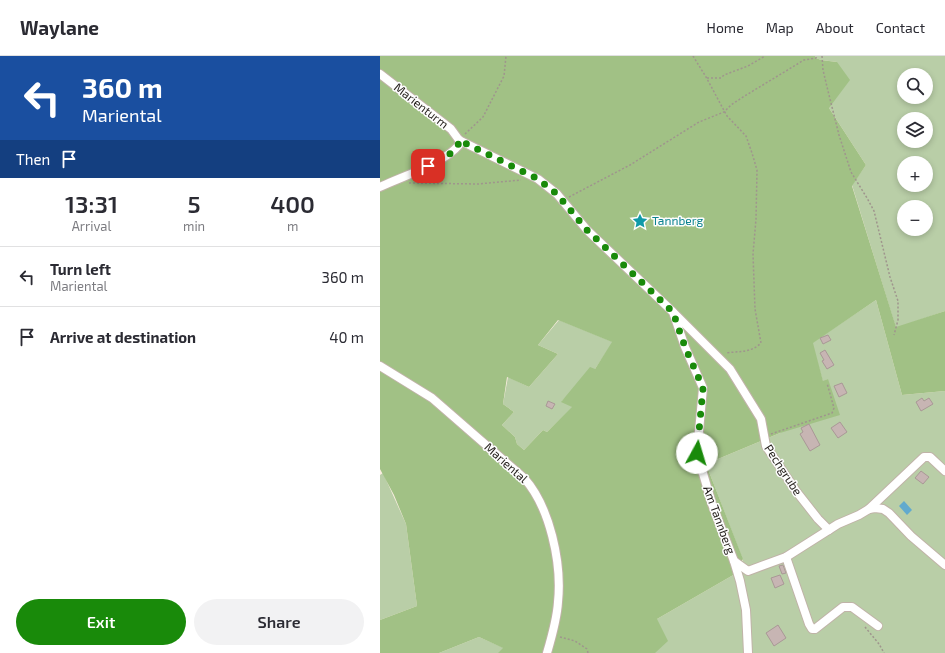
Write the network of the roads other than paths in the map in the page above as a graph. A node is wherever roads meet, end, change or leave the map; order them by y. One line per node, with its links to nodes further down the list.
1 (380, 74): 2 (street, Marienturm)
2 (459, 140): 3 (street); 4 (street, Am Tannberg)
3 (380, 187)
4 (673, 312): 8 (street, Pechgrube); 10 (street, Am Tannberg)
5 (380, 366): 13 (street, Mariental)
6 (945, 471): 7 (street)
7 (869, 509): 8 (street); 11 (street)
8 (829, 530): 9 (street)
9 (786, 557): 10 (street); 12 (street)
10 (734, 561): 14 (street, Am Tannberg)
11 (945, 565)
12 (878, 626)
13 (547, 653)
14 (748, 653)

